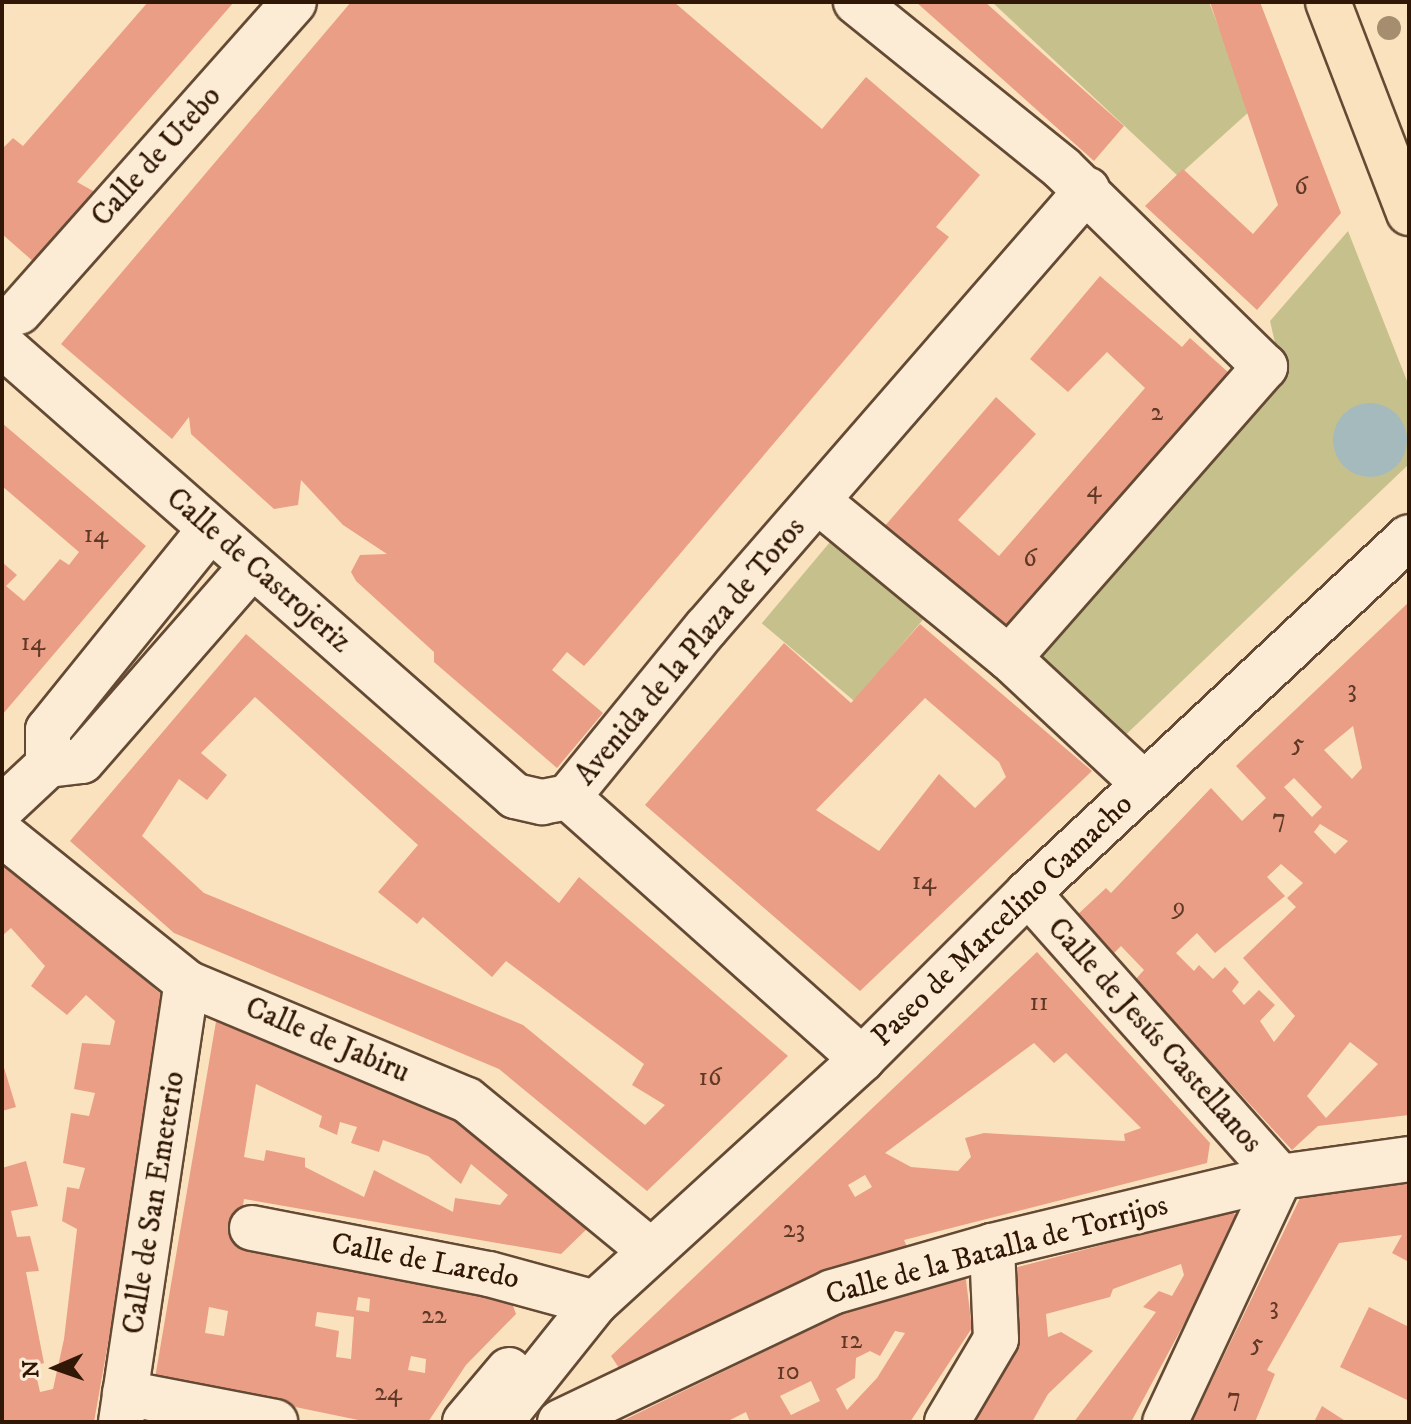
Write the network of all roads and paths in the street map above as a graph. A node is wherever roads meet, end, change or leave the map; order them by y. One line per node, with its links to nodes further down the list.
1 (294, 2): 6 (street, Calle de Utebo)
2 (856, 2): 4 (street)
3 (1328, 2): 5 (main road)
4 (1087, 190): 7 (street, Avenida de la Plaza de Toros); 11 (street)
5 (1409, 213)
6 (6, 323): 8 (street, Calle de Castrojeriz)
7 (819, 502): 11 (street, Avenida de la Plaza de Toros); 15 (street, Avenida de la Plaza de Toros)
8 (210, 529): 10 (street, Calle de Castrojeriz); 12 (street)
9 (1409, 537): 13 (street, Paseo de Marcelino Camacho)
10 (252, 566): 12 (street); 14 (street, Calle de Castrojeriz)
11 (1009, 658): 13 (street, Avenida de la Plaza de Toros)
12 (48, 765): 16 (street)
13 (1144, 784): 18 (street, Paseo de Marcelino Camacho)
14 (515, 796): 15 (street, Avenida de la Plaza de Toros)
15 (568, 797): 20 (street)
16 (2, 808)
17 (2, 834): 19 (street, Calle de Jabiru)
18 (1028, 893): 20 (street, Paseo de Marcelino Camacho); 22 (street, Calle de Jesús Castellanos)
19 (187, 983): 25 (street, Calle de Jabiru); 27 (street, Calle de San Emeterio)
20 (862, 1059): 25 (street, Paseo de Marcelino Camacho)
21 (1409, 1159): 22 (street, Calle de la Batalla de Torrijos)
22 (1280, 1177): 24 (street, Calle de la Batalla de Torrijos); 33 (street)
23 (252, 1228): 26 (street, Calle de Laredo)
24 (992, 1246): 31 (street, Calle de la Batalla de Torrijos); 32 (street)
25 (651, 1251): 26 (street, Paseo de Marcelino Camacho)
26 (595, 1303): 29 (street, Paseo de Marcelino Camacho); 30 (street, Paseo de Marcelino Camacho)
27 (123, 1407): 28 (street)
28 (275, 1422)
29 (465, 1422)
30 (500, 1422)
31 (560, 1422)
32 (947, 1422)
33 (1165, 1422)

